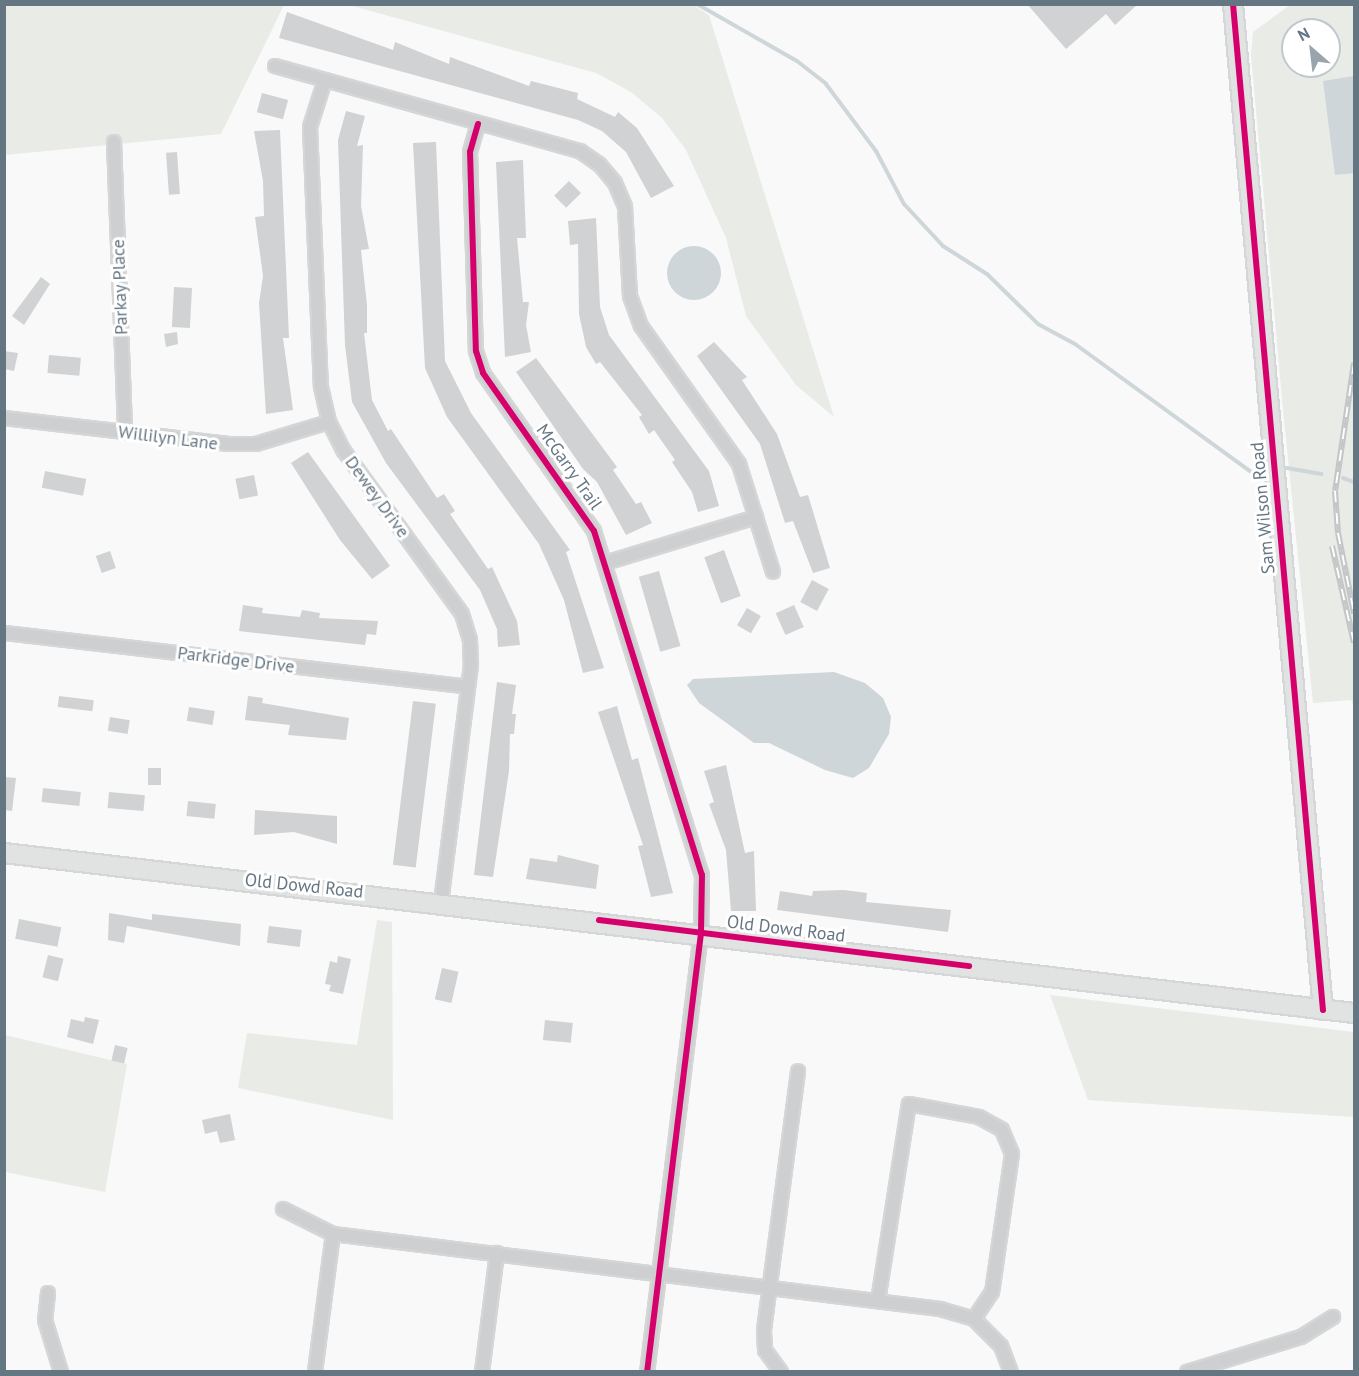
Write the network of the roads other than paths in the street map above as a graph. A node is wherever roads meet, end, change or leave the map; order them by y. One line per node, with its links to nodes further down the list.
1 (1233, 4): 17 (street, Sam Wilson Road)
2 (275, 66): 3 (street)
3 (325, 80): 4 (street); 7 (street, Dewey Drive)
4 (478, 124): 9 (street); 10 (street, McGarry Trail)
5 (114, 142): 8 (street, Parkay Place)
6 (4, 418): 8 (street, Willilyn Lane)
7 (329, 422): 8 (street, Willilyn Lane); 13 (street, Dewey Drive)
8 (125, 433)
9 (756, 517): 10 (street); 11 (street)
10 (605, 563): 16 (street, McGarry Trail)
11 (773, 572)
12 (4, 633): 13 (street, Parkridge Drive)
13 (468, 687): 15 (street, Dewey Drive)
14 (4, 853): 15 (street, Old Dowd Road)
15 (441, 902): 16 (street, Old Dowd Road)
16 (701, 933): 17 (street, Old Dowd Road); 23 (street, McGarry Trail)
17 (1323, 1010): 18 (street, Old Dowd Road)
18 (1354, 1013)
19 (798, 1071): 24 (street)
20 (283, 1209): 21 (street)
21 (333, 1234): 22 (street); 30 (street)
22 (497, 1253): 23 (street); 31 (street)
23 (660, 1273): 24 (street); 32 (street, McGarry Trail)
24 (771, 1288): 26 (street); 33 (street)
25 (48, 1293): 29 (street)
26 (878, 1301): 28 (street); 28 (street)
27 (1333, 1317): 35 (street)
28 (974, 1319): 34 (street)
29 (61, 1371)
30 (315, 1371)
31 (482, 1371)
32 (647, 1371)
33 (781, 1371)
34 (1011, 1371)
35 (1187, 1371)

